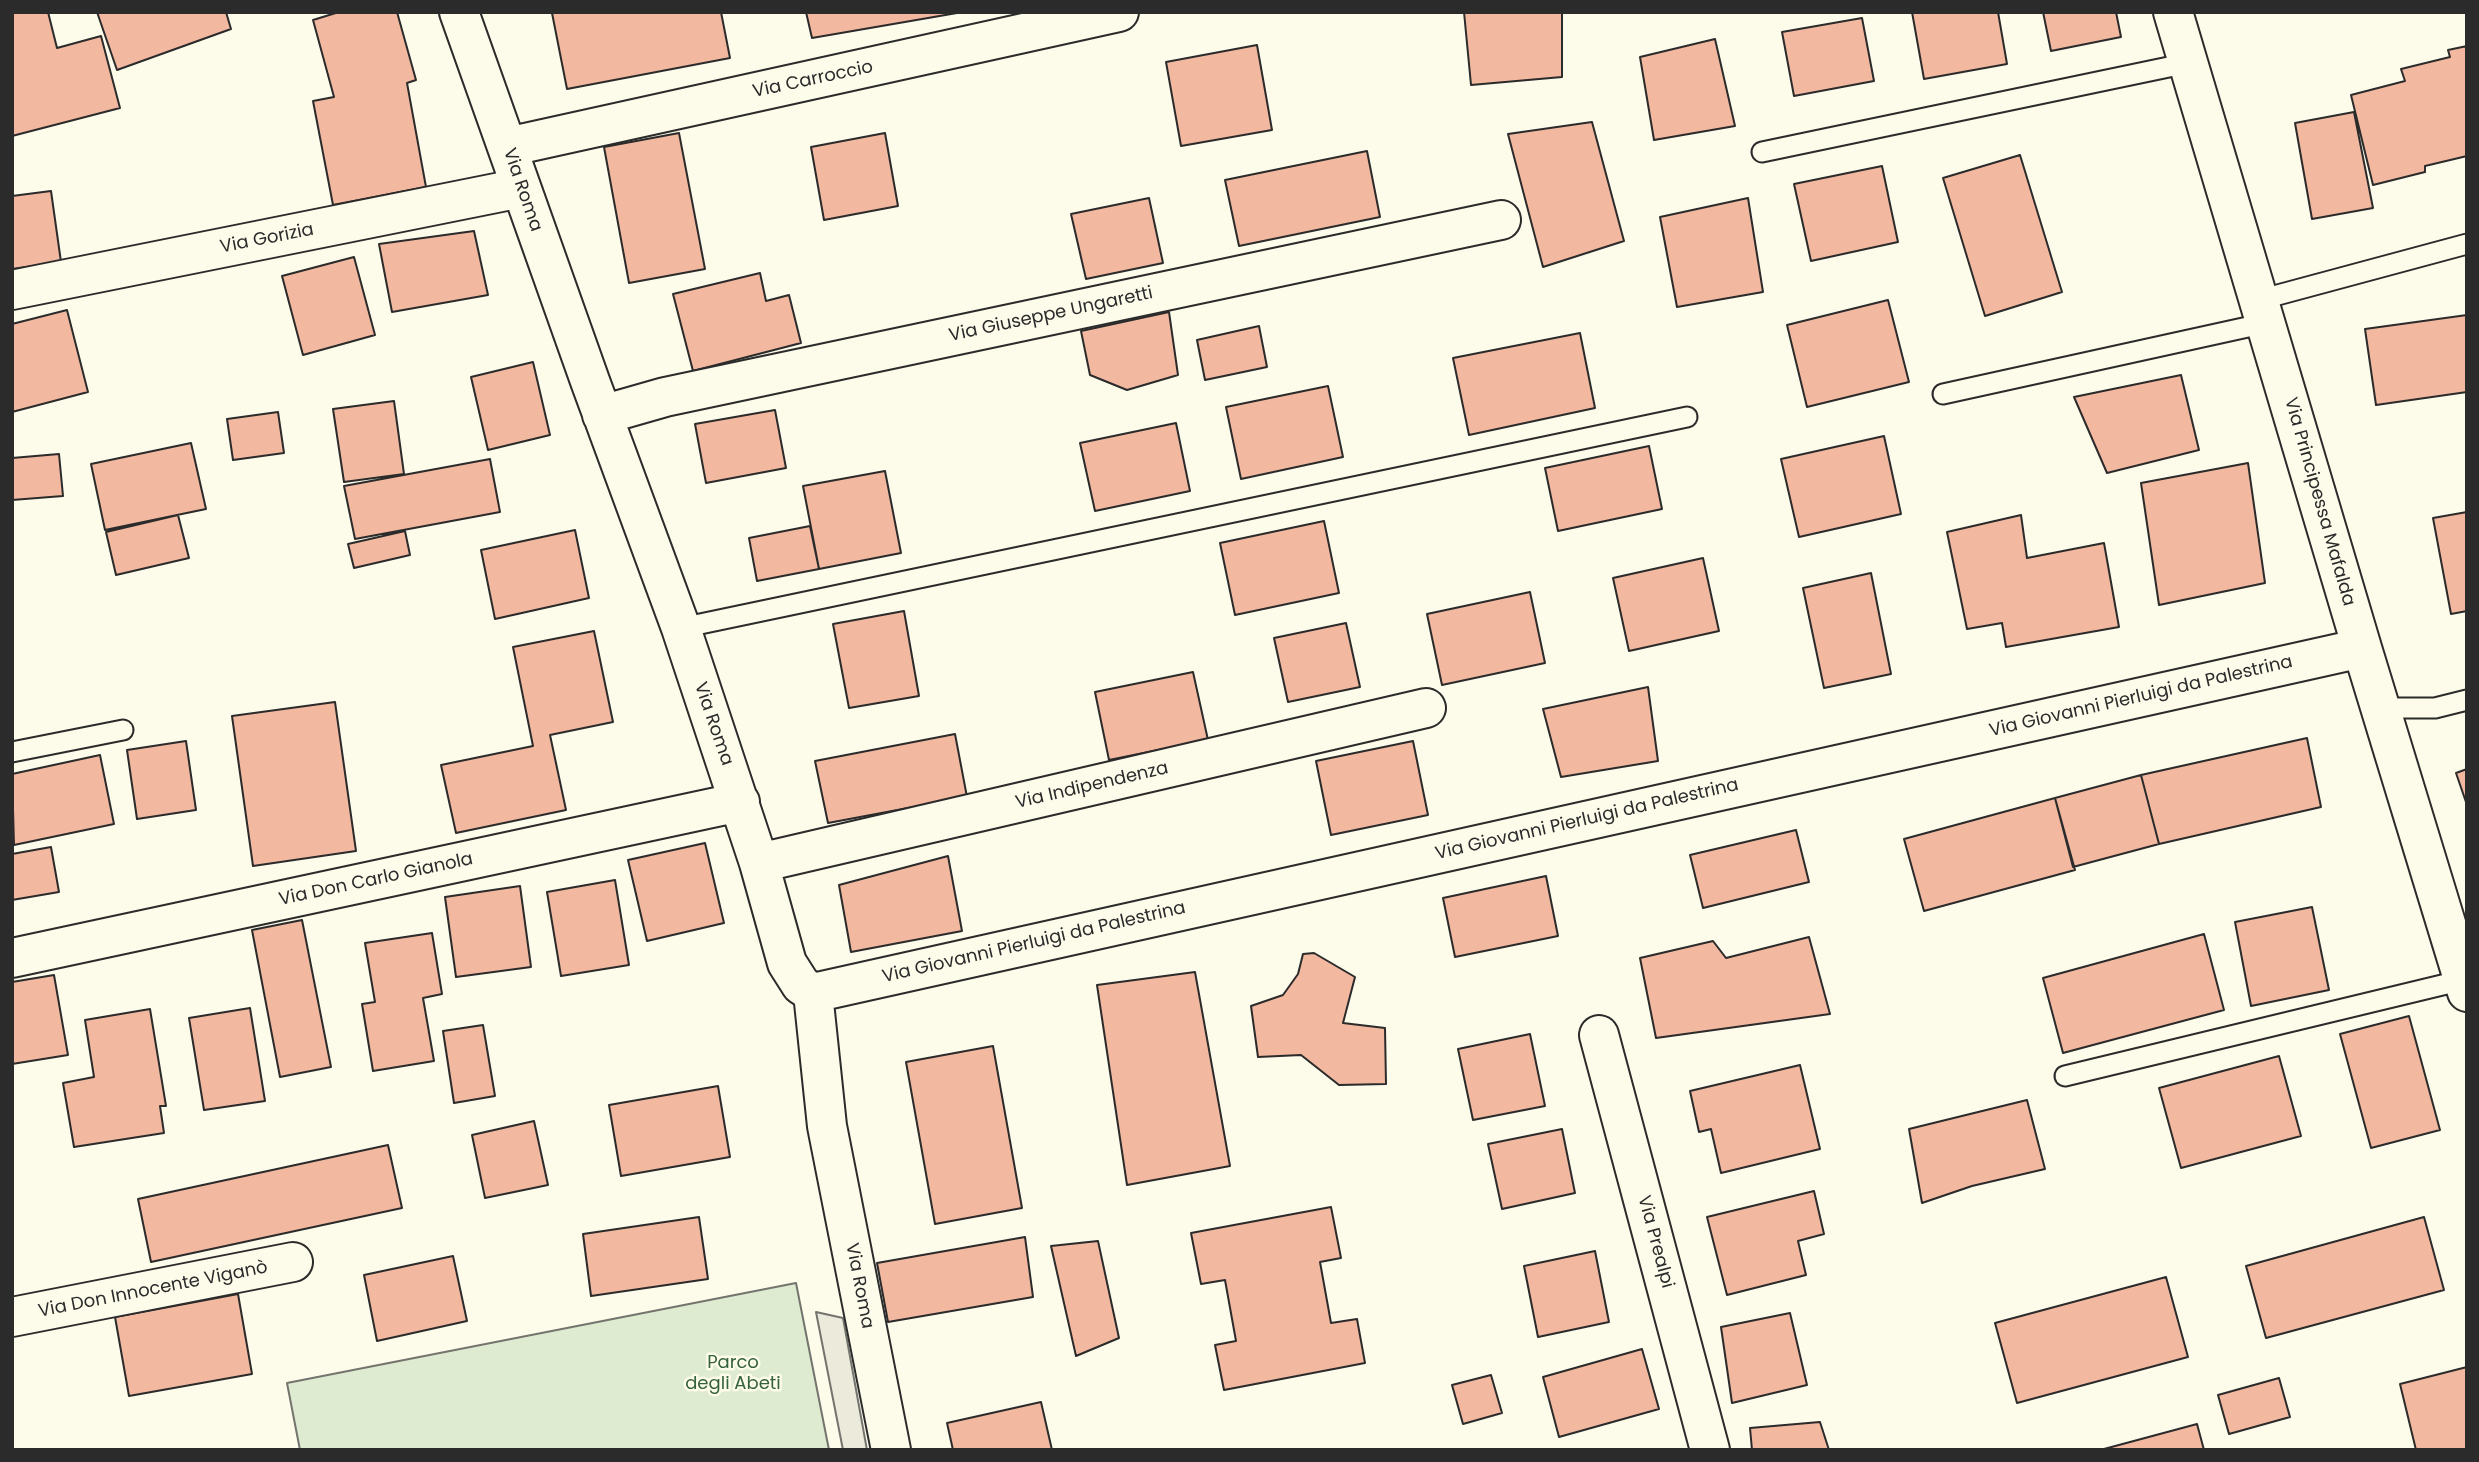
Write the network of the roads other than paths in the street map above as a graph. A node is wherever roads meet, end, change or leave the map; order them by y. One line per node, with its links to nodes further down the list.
1 (459, 12): 5 (street, Via Roma)
2 (1119, 12): 5 (street, Via Carroccio)
3 (2173, 12): 4 (street, Via Principessa Mafalda)
4 (2188, 63): 6 (lane); 11 (street, Via Principessa Mafalda)
5 (507, 147): 7 (street, Via Roma)
6 (1762, 152)
7 (522, 188): 10 (street, Via Gorizia); 13 (street, Via Roma)
8 (1501, 220): 13 (street, Via Giuseppe Ungaretti)
9 (2467, 244): 11 (lane)
10 (12, 290)
11 (2262, 311): 12 (lane); 16 (street, Via Principessa Mafalda)
12 (1944, 394)
13 (602, 415): 15 (street, Via Roma)
14 (1686, 417): 15 (lane)
15 (681, 628): 22 (street, Via Roma)
16 (2362, 648): 19 (street, Via Principessa Mafalda); 26 (street, Via Giovanni Pierluigi da Palestrina)
17 (2467, 699): 19 (lane)
18 (1426, 708): 23 (street, Via Indipendenza)
19 (2380, 708): 25 (street, Via Principessa Mafalda)
20 (123, 730): 21 (lane)
21 (12, 752)
22 (740, 802): 23 (street, Via Roma); 24 (street, Via Don Carlo Gianola)
23 (759, 863): 26 (street, Via Roma)
24 (12, 958)
25 (2465, 986): 28 (lane)
26 (813, 993): 31 (street, Via Roma)
27 (1599, 1035): 32 (street, Via Prealpi)
28 (2064, 1076)
29 (293, 1262): 30 (street, Via Don Innocente Viganò)
30 (12, 1317)
31 (891, 1450)
32 (1710, 1450)

